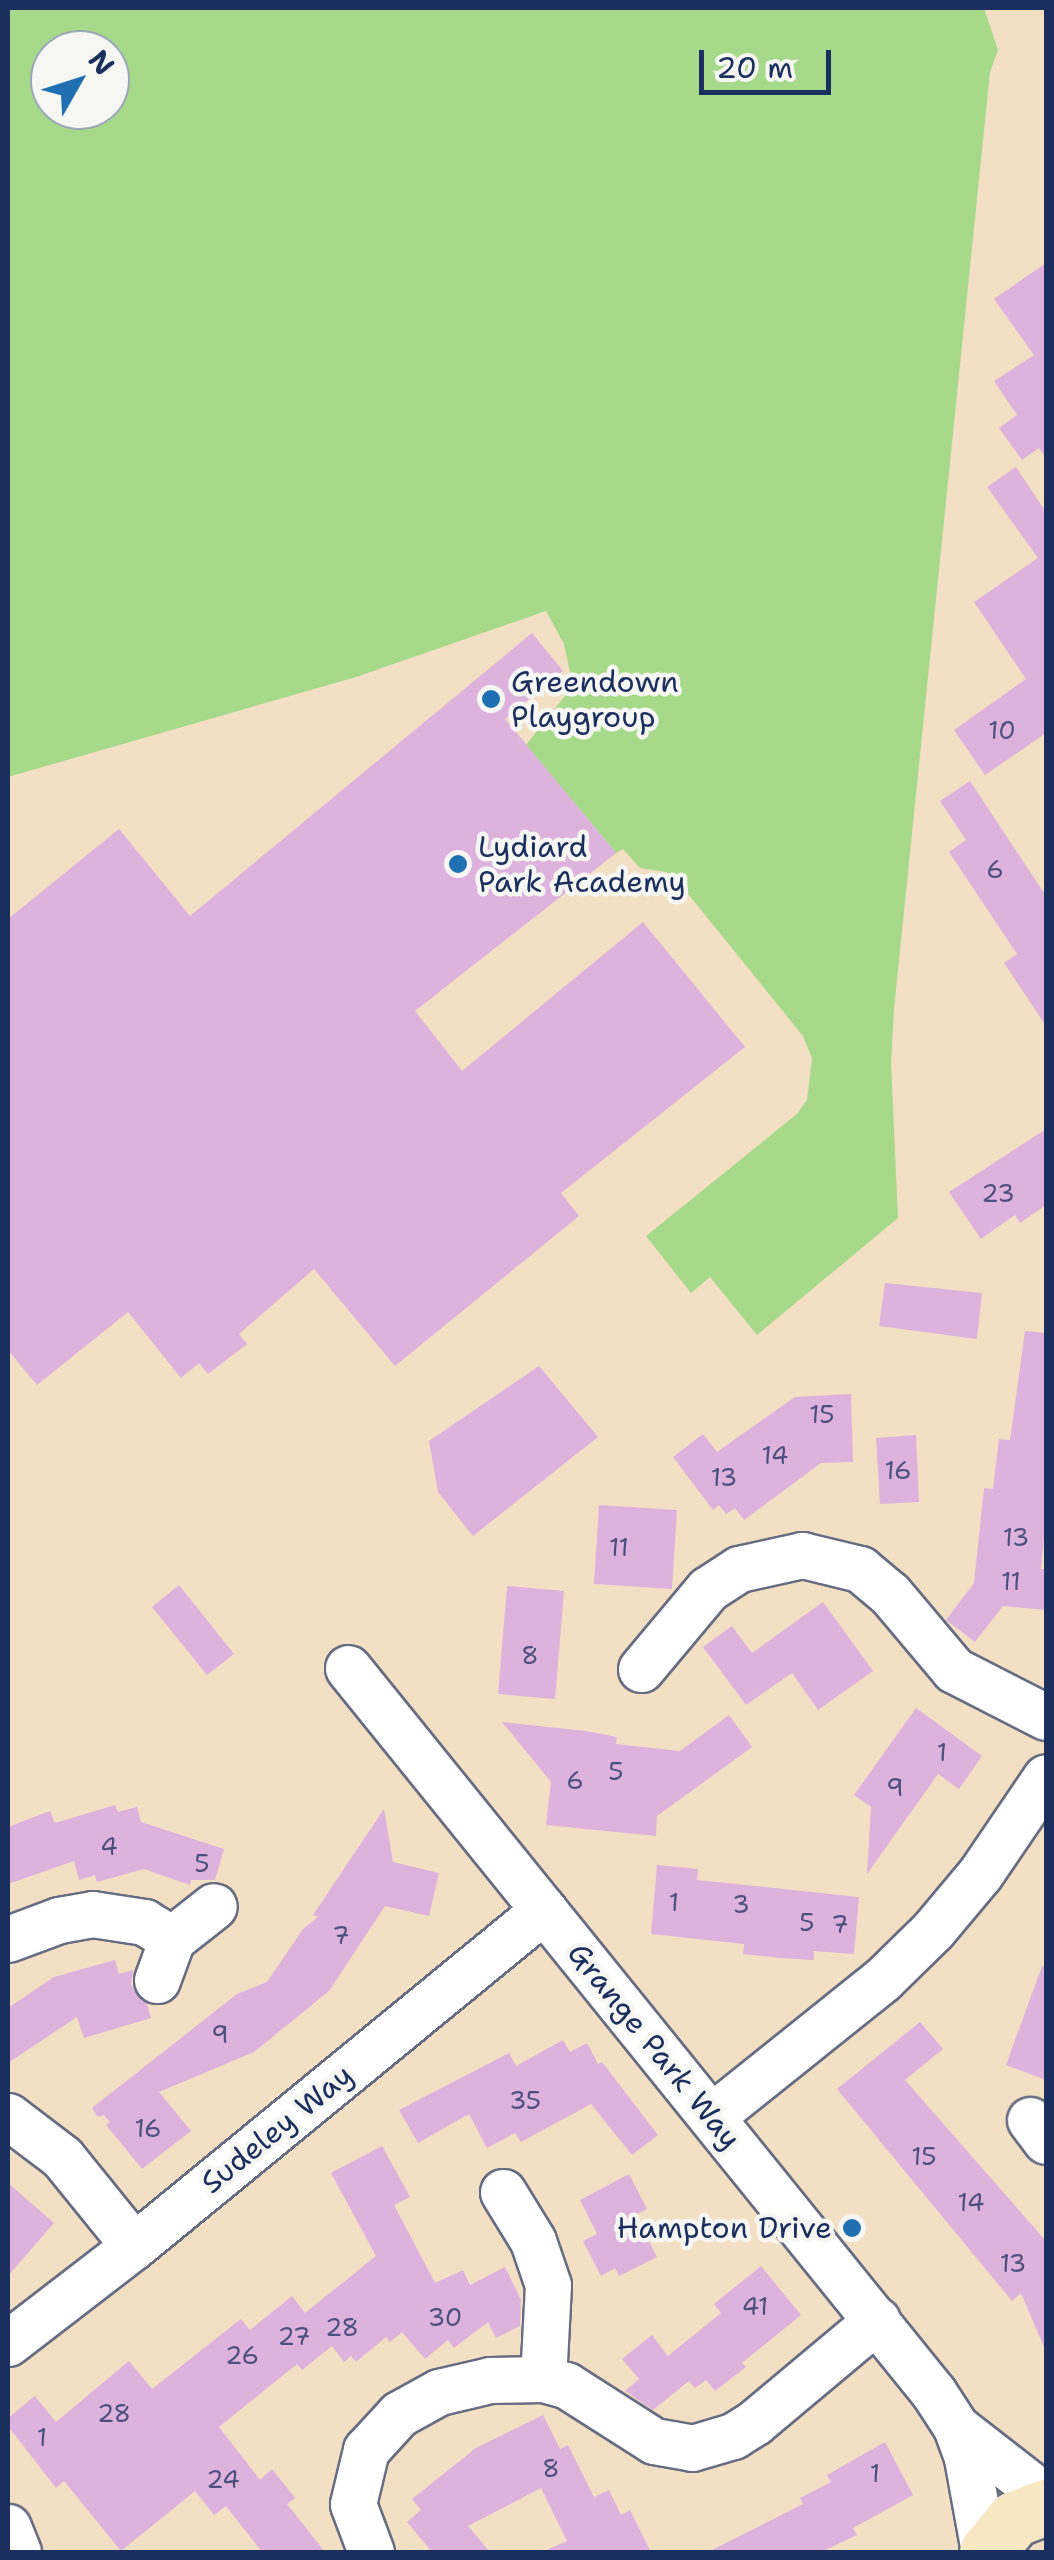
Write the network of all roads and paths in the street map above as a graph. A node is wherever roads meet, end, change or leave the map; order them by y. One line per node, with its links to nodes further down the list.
1 (348, 1668): 6 (street, Grange Park Way)
2 (641, 1669): 3 (street)
3 (1046, 1717)
4 (1042, 1794): 9 (street)
5 (214, 1906): 7 (street)
6 (544, 1910): 9 (street, Grange Park Way); 11 (street, Sudeley Way)
7 (8, 1939)
8 (8, 2116): 11 (street)
9 (712, 2116): 12 (street, Grange Park Way)
10 (503, 2192): 14 (street)
11 (134, 2246): 13 (street, Sudeley Way)
12 (877, 2320): 14 (street); 15 (street, Grange Park Way)
13 (8, 2344)
14 (544, 2379): 20 (street)
15 (956, 2427): 16 (street, Grange Park Way); 21 (street, Grange Park Way)
16 (1046, 2496)
17 (1046, 2507): 21 (street, Grange Park Way)
18 (8, 2527): 19 (street)
19 (18, 2552)
20 (371, 2552)
21 (986, 2552)

